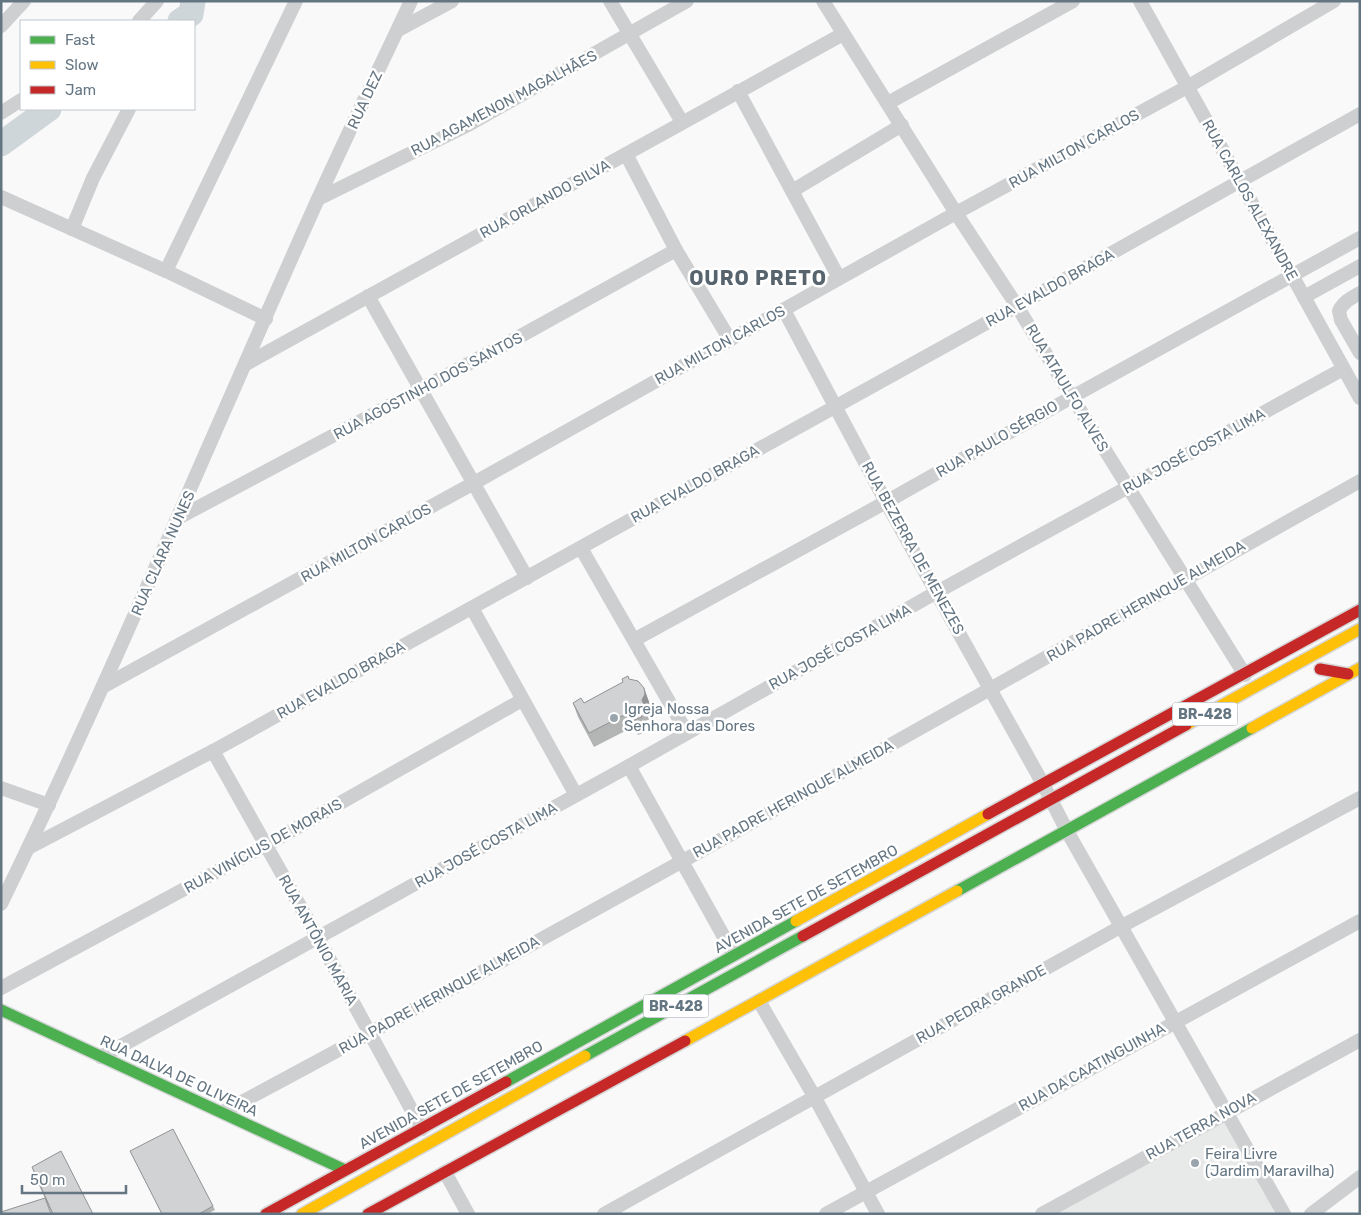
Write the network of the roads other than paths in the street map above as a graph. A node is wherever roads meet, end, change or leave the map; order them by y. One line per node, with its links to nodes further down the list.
1 (24, 1): 13 (street)
2 (296, 1): 36 (street)
3 (411, 1): 14 (street, RUA DEZ)
4 (452, 1): 14 (street)
5 (610, 1): 16 (street)
6 (687, 1): 16 (street, RUA AGAMENON MAGALHÃES)
7 (823, 1): 15 (street, RUA ATAULFO ALVES)
8 (1073, 1): 20 (street)
9 (1140, 1): 17 (street, RUA CARLOS ALEXANDRE)
10 (1334, 1): 17 (street, RUA MILTON CARLOS)
11 (153, 3): 12 (street)
12 (140, 20)
13 (1, 26)
14 (398, 30): 30 (street, RUA DEZ)
15 (843, 34): 18 (street, RUA ORLANDO SILVA); 20 (street, RUA ATAULFO ALVES)
16 (628, 35): 24 (street); 30 (street, RUA AGAMENON MAGALHÃES)
17 (1186, 87): 27 (street, RUA CARLOS ALEXANDRE); 31 (street, RUA MILTON CARLOS)
18 (738, 91): 24 (street, RUA ORLANDO SILVA); 28 (street)
19 (20, 101): 22 (street)
20 (888, 103): 25 (street, RUA ATAULFO ALVES)
21 (127, 110): 32 (street)
22 (1, 112)
23 (1360, 114): 27 (street, RUA EVALDO BRAGA)
24 (682, 122): 26 (street, RUA ORLANDO SILVA)
25 (902, 125): 28 (street); 31 (street, RUA ATAULFO ALVES)
26 (626, 154): 34 (street); 40 (street, RUA ORLANDO SILVA)
27 (1239, 181): 37 (street, RUA CARLOS ALEXANDRE); 42 (street, RUA EVALDO BRAGA)
28 (792, 191): 38 (street)
29 (1, 197): 32 (street)
30 (318, 199): 44 (street, RUA CLARA NUNES)
31 (956, 213): 38 (street, RUA MILTON CARLOS); 42 (street, RUA ATAULFO ALVES)
32 (72, 229): 36 (street)
33 (1360, 238): 37 (street, RUA PAULO SÉRGIO)
34 (676, 250): 45 (street); 49 (street, RUA AGOSTINHO DOS SANTOS)
35 (1360, 266): 41 (street)
36 (166, 271): 44 (street)
37 (1292, 274): 41 (street, RUA CARLOS ALEXANDRE); 50 (street, RUA PAULO SÉRGIO)
38 (839, 278): 43 (street, RUA MILTON CARLOS)
39 (1360, 293): 46 (street)
40 (368, 296): 47 (street, RUA ORLANDO SILVA); 49 (street)
41 (1304, 297): 48 (street, RUA CARLOS ALEXANDRE)
42 (1017, 306): 50 (street, RUA ATAULFO ALVES); 52 (street, RUA EVALDO BRAGA)
43 (784, 310): 45 (street, RUA MILTON CARLOS); 52 (street, RUA BEZERRA DE MENEZES)
44 (266, 319): 47 (street, RUA CLARA NUNES)
45 (730, 340): 54 (street, RUA MILTON CARLOS)
46 (1360, 354)
47 (246, 364): 57 (street, RUA CLARA NUNES)
48 (1343, 369): 51 (street, RUA CARLOS ALEXANDRE); 55 (street, RUA JOSÉ COSTA LIMA)
49 (421, 390): 54 (street); 57 (street, RUA AGOSTINHO DOS SANTOS)
50 (1072, 397): 55 (street, RUA ATAULFO ALVES); 56 (street, RUA PAULO SÉRGIO)
51 (1360, 398)
52 (836, 407): 56 (street, RUA BEZERRA DE MENEZES); 58 (street, RUA EVALDO BRAGA)
53 (1360, 481): 60 (street, RUA PADRE HERINQUE ALMEIDA)
54 (474, 483): 59 (street); 70 (street, RUA MILTON CARLOS)
55 (1129, 488): 60 (street, RUA ATAULFO ALVES); 61 (street, RUA JOSÉ COSTA LIMA)
56 (886, 502): 61 (street, RUA BEZERRA DE MENEZES); 65 (street, RUA PAULO SÉRGIO)
57 (178, 518): 70 (street, RUA CLARA NUNES)
58 (581, 548): 59 (street, RUA EVALDO BRAGA); 65 (street)
59 (527, 578): 62 (street, RUA EVALDO BRAGA)
60 (1184, 579): 69 (street, RUA ATAULFO ALVES); 71 (street, RUA PADRE HERINQUE ALMEIDA)
61 (937, 592): 71 (street, RUA BEZERRA DE MENEZES); 73 (street, RUA JOSÉ COSTA LIMA)
62 (472, 608): 72 (street); 76 (street, RUA EVALDO BRAGA)
63 (1360, 610): 69 (main road, AVENIDA SETE DE SETEMBRO)
64 (1360, 629): 75 (main road, AVENIDA SETE DE SETEMBRO / BR-428)
65 (634, 640): 73 (street)
66 (1336, 660): 68 (main road)
67 (1360, 668): 68 (main road)
68 (1348, 674): 84 (main road)
69 (1245, 675): 74 (main road, AVENIDA SETE DE SETEMBRO)
70 (104, 686): 83 (street, RUA CLARA NUNES)
71 (991, 690): 78 (street, RUA BEZERRA DE MENEZES); 87 (street, RUA PADRE HERINQUE ALMEIDA)
72 (522, 700): 80 (street); 85 (street, RUA VINÍCIUS DE MORAIS)
73 (687, 734): 77 (street, RUA JOSÉ COSTA LIMA)
74 (1128, 739): 75 (main road); 78 (main road, AVENIDA SETE DE SETEMBRO)
75 (1157, 741): 82 (main road, AVENIDA SETE DE SETEMBRO / BR-428)
76 (213, 751): 85 (street, RUA ANTÔNIO MARIA); 86 (street, RUA EVALDO BRAGA)
77 (629, 766): 80 (street, RUA JOSÉ COSTA LIMA); 87 (street)
78 (1043, 784): 82 (street, RUA BEZERRA DE MENEZES); 92 (main road, AVENIDA SETE DE SETEMBRO)
79 (1, 788): 83 (street)
80 (576, 795): 91 (street, RUA JOSÉ COSTA LIMA)
81 (1360, 798): 90 (street, RUA PEDRA GRANDE)
82 (1051, 799): 84 (street, RUA BEZERRA DE MENEZES); 110 (main road, AVENIDA SETE DE SETEMBRO / BR-428)
83 (49, 805): 86 (street, RUA CLARA NUNES)
84 (1067, 831): 90 (street, RUA BEZERRA DE MENEZES); 94 (main road)
85 (266, 845): 91 (street, RUA ANTÔNIO MARIA); 93 (street, RUA VINÍCIUS DE MORAIS)
86 (28, 848): 88 (street, RUA CLARA NUNES)
87 (681, 862): 92 (street); 97 (street, RUA PADRE HERINQUE ALMEIDA)
88 (1, 904)
89 (1360, 921): 96 (street, RUA DA CAATINGUINHA)
90 (1122, 926): 96 (street, RUA BEZERRA DE MENEZES); 100 (street, RUA PEDRA GRANDE)
91 (318, 938): 97 (street, RUA ANTÔNIO MARIA); 99 (street, RUA JOSÉ COSTA LIMA)
92 (734, 955): 103 (main road, AVENIDA SETE DE SETEMBRO)
93 (1, 988)
94 (759, 1001): 100 (street); 105 (main road)
95 (1, 1010): 99 (main road, RUA DALVA DE OLIVEIRA)
96 (1174, 1022): 102 (street, RUA BEZERRA DE MENEZES); 107 (street, RUA DA CAATINGUINHA)
97 (369, 1034): 101 (street, RUA PADRE HERINQUE ALMEIDA); 103 (street, RUA ANTÔNIO MARIA)
98 (1360, 1040): 102 (street, RUA TERRA NOVA)
99 (100, 1057): 101 (main road, RUA DALVA DE OLIVEIRA)
100 (814, 1096): 107 (street); 113 (street, RUA PEDRA GRANDE)
101 (223, 1112): 104 (main road, RUA DALVA DE OLIVEIRA)
102 (1226, 1112): 116 (street, RUA TERRA NOVA); 117 (street, RUA BEZERRA DE MENEZES)
103 (422, 1129): 104 (main road, AVENIDA SETE DE SETEMBRO)
104 (345, 1170): 108 (main road, AVENIDA SETE DE SETEMBRO)
105 (444, 1172): 111 (main road); 112 (street)
106 (1360, 1177): 118 (street)
107 (866, 1192): 114 (street, RUA DA CAATINGUINHA); 115 (street)
108 (292, 1199): 109 (main road, AVENIDA SETE DE SETEMBRO); 110 (main road)
109 (266, 1214)
110 (301, 1214)
111 (368, 1214)
112 (468, 1214)
113 (604, 1214)
114 (826, 1214)
115 (878, 1214)
116 (1042, 1214)
117 (1284, 1214)
118 (1311, 1214)

